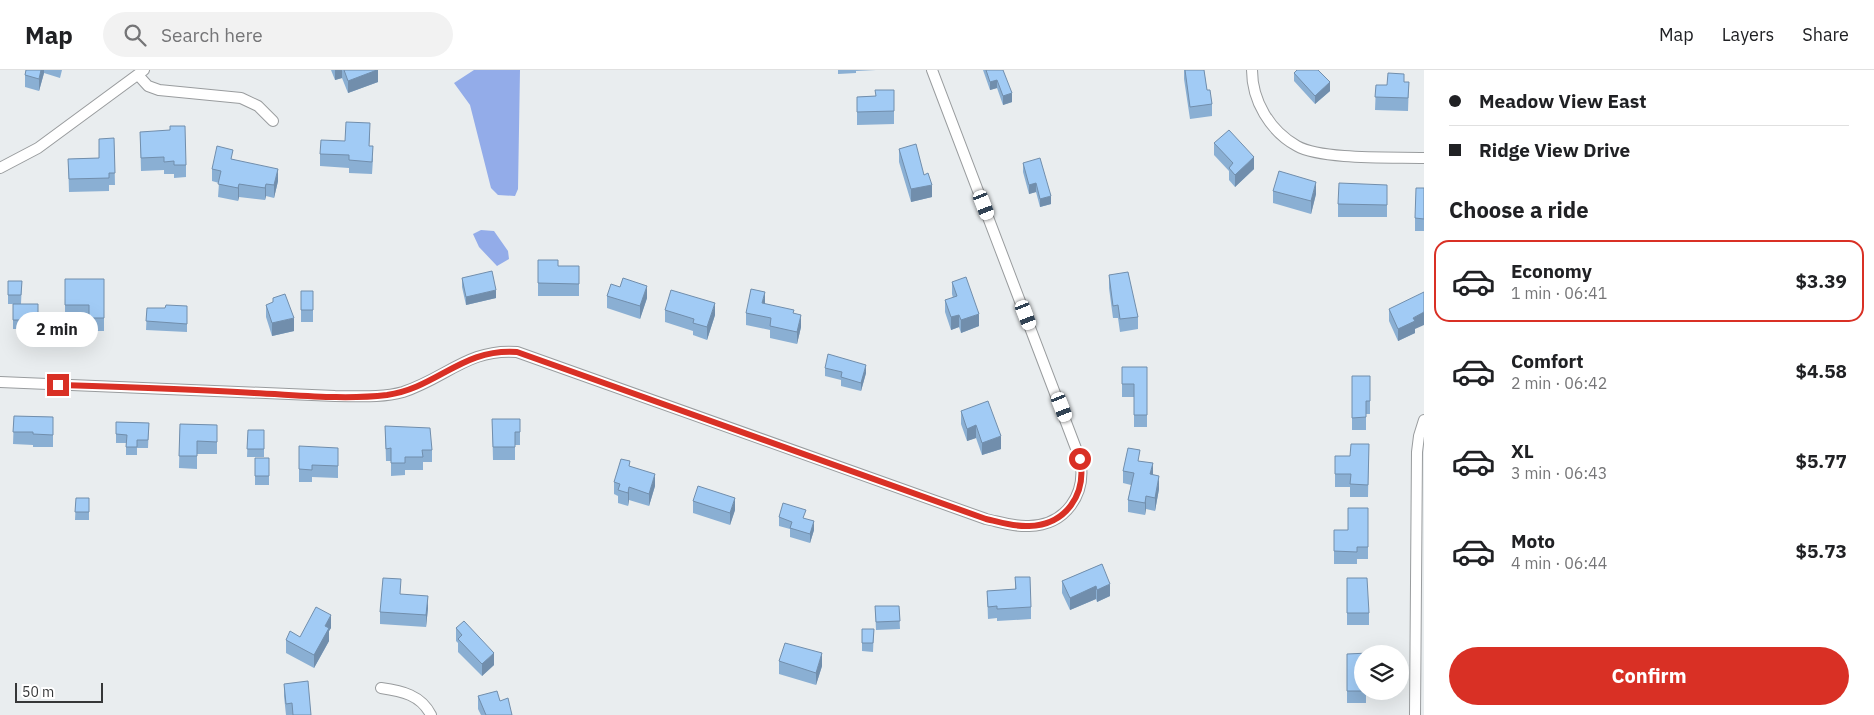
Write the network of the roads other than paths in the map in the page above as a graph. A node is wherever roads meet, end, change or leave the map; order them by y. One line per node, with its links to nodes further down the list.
1 (932, 70): 7 (street)
2 (1252, 70): 5 (street)
3 (141, 72): 4 (street); 6 (street)
4 (273, 121)
5 (1424, 158)
6 (0, 168)
7 (0, 382)
8 (1424, 420): 11 (street)
9 (382, 688): 10 (street)
10 (431, 715)
11 (1415, 715)

